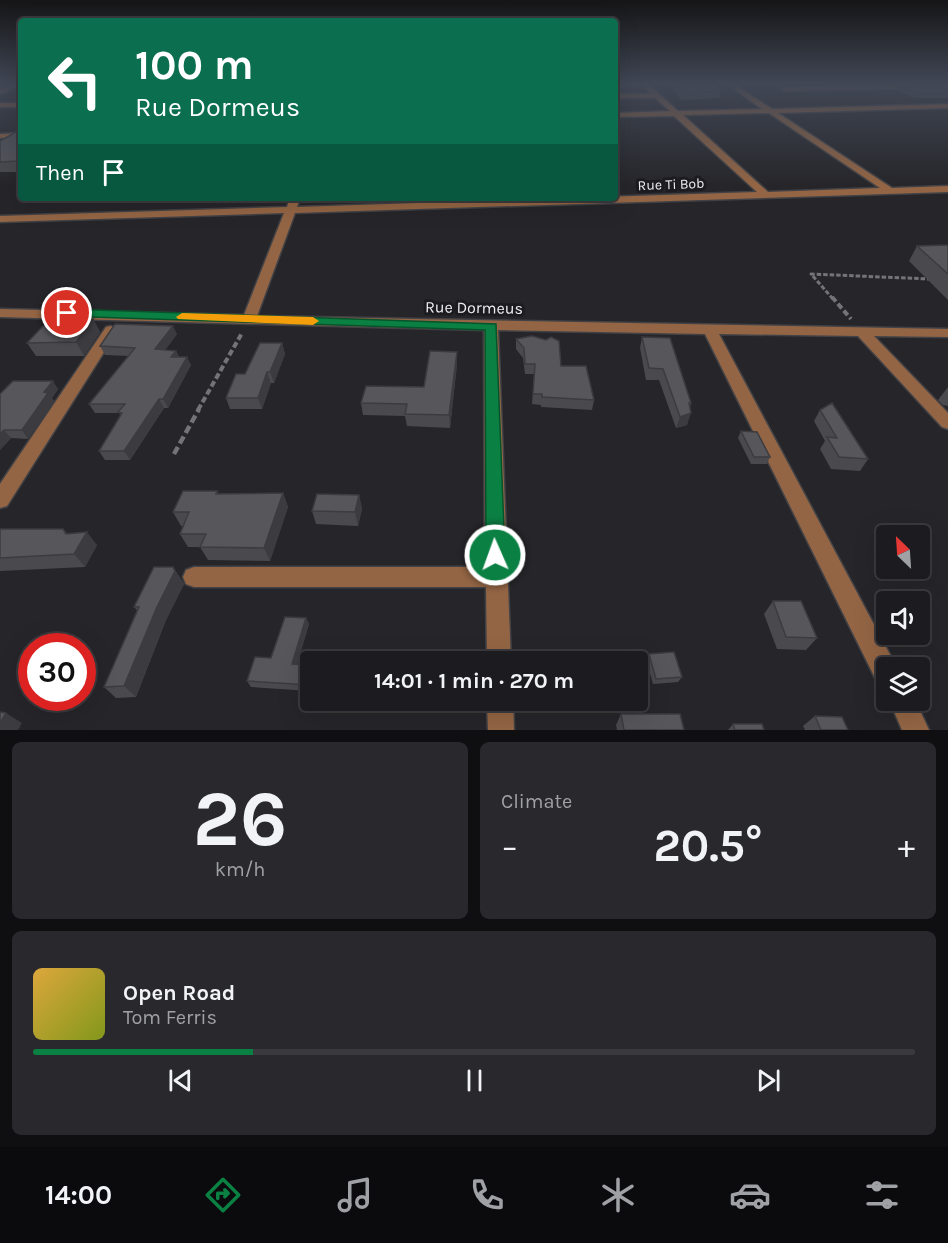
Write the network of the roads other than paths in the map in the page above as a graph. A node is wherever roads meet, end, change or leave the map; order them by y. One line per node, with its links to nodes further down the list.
1 (681, 118): 7 (street)
2 (782, 118): 6 (street)
3 (18, 135): 4 (street)
4 (0, 136)
5 (948, 189): 6 (street, Rue Ti Bob)
6 (890, 191): 7 (street, Rue Ti Bob)
7 (765, 194): 8 (street, Rue Ti Bob)
8 (618, 199)
9 (294, 201): 11 (street)
10 (558, 201): 11 (street, Rue Ti Bob)
11 (291, 210): 12 (street, Rue Ti Bob); 15 (street)
12 (0, 219)
13 (7, 313): 14 (street, Rue Dormeus); 16 (street)
14 (121, 315): 15 (street, Rue Dormeus); 22 (street)
15 (249, 319): 17 (street, Rue Dormeus)
16 (0, 325)
17 (491, 326): 18 (street, Rue Dormeus); 24 (street)
18 (710, 329): 19 (street, Rue Dormeus); 26 (street)
19 (861, 331): 20 (street, Rue Dormeus); 21 (street)
20 (948, 333)
21 (948, 423)
22 (0, 501)
23 (194, 577): 24 (street)
24 (496, 578): 25 (street)
25 (499, 651)
26 (878, 657)
27 (500, 711): 29 (street)
28 (906, 711): 30 (street)
29 (501, 730)
30 (916, 730)

